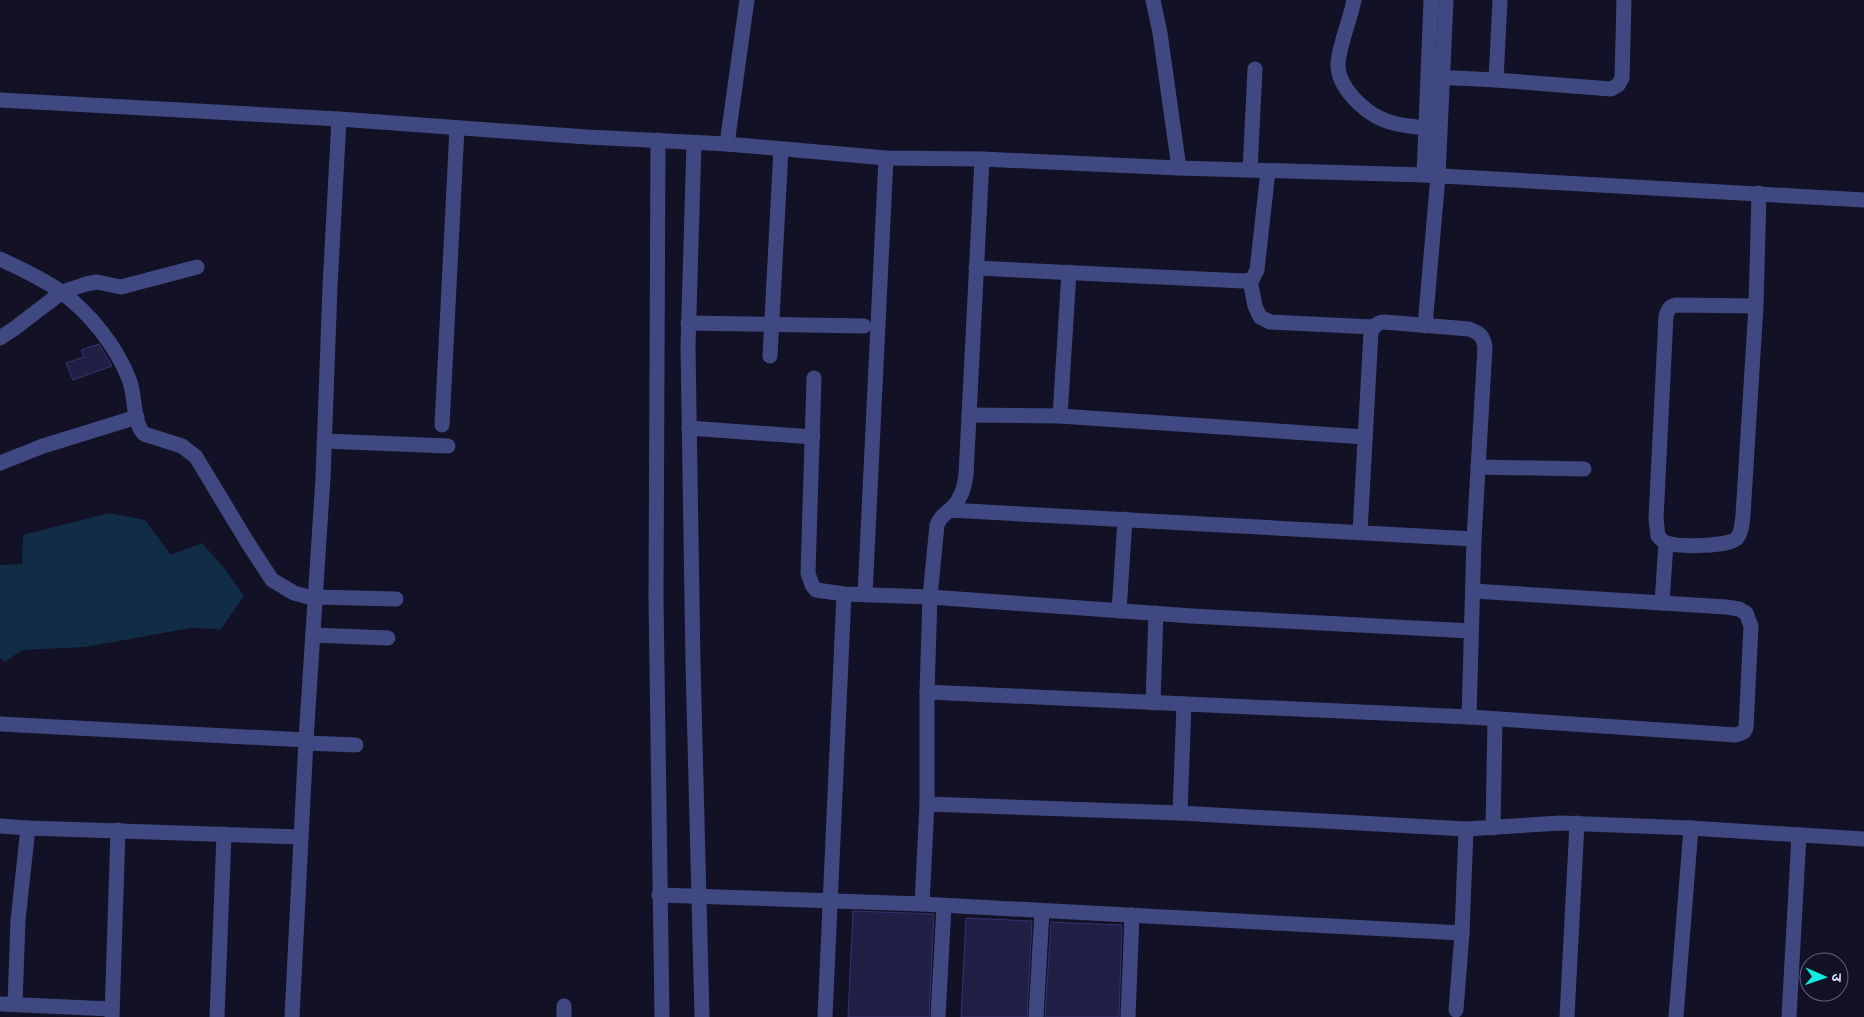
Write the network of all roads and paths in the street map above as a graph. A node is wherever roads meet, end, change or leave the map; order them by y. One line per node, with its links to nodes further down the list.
1 (747, 0): 18 (street)
2 (1153, 0): 22 (street)
3 (1354, 0): 15 (street)
4 (1431, 0): 9 (street)
5 (1446, 0): 10 (street)
6 (1500, 0): 11 (street)
7 (1624, 0): 11 (street)
8 (1255, 69): 23 (street)
9 (1428, 77): 10 (street); 15 (street)
10 (1444, 78): 11 (street); 25 (street)
11 (1496, 80)
12 (0, 100): 13 (street)
13 (339, 119): 14 (street); 50 (street)
14 (457, 128): 16 (street); 46 (street)
15 (1426, 128): 25 (street)
16 (658, 140): 17 (street); 93 (street)
17 (694, 143): 18 (street); 35 (street)
18 (727, 144): 19 (street)
19 (781, 149): 20 (street); 36 (street)
20 (886, 158): 21 (street); 62 (street)
21 (982, 159): 22 (street); 30 (street)
22 (1179, 168): 23 (street)
23 (1250, 170): 24 (street)
24 (1268, 171): 25 (street); 32 (street)
25 (1431, 175): 26 (street); 38 (street)
26 (1759, 193): 27 (street); 34 (street)
27 (1864, 200)
28 (0, 259): 33 (street)
29 (197, 267): 33 (street)
30 (976, 268): 31 (street); 43 (street)
31 (1069, 272): 32 (street); 44 (street)
32 (1250, 280): 39 (street)
33 (62, 292): 40 (street); 45 (street)
34 (1756, 306): 59 (street); 59 (street)
35 (688, 323): 36 (street); 47 (street)
36 (772, 323): 37 (street); 41 (street)
37 (864, 326)
38 (1425, 326): 39 (street); 53 (street)
39 (1374, 327): 49 (street)
40 (0, 338)
41 (770, 356)
42 (814, 378): 48 (street)
43 (969, 415): 44 (street); 55 (street)
44 (1060, 416): 49 (street)
45 (137, 417): 52 (street); 64 (street)
46 (442, 425)
47 (689, 428): 48 (street); 94 (street)
48 (813, 437): 61 (street)
49 (1366, 437): 57 (street)
50 (324, 441): 51 (street); 64 (street)
51 (448, 446)
52 (0, 463)
53 (1478, 467): 54 (street); 58 (street)
54 (1584, 469)
55 (949, 510): 56 (street); 63 (street)
56 (1125, 519): 57 (street); 67 (street)
57 (1360, 532): 58 (street)
58 (1474, 539): 60 (street)
59 (1666, 543): 66 (street)
60 (1473, 591): 66 (street); 69 (street)
61 (844, 594): 62 (street); 95 (street)
62 (865, 595): 63 (street)
63 (930, 597): 67 (street); 72 (street)
64 (316, 598): 65 (street); 70 (street)
65 (396, 599)
66 (1662, 603): 76 (street)
67 (1119, 611): 68 (street)
68 (1156, 613): 69 (street); 73 (street)
69 (1471, 631): 75 (street)
70 (313, 636): 71 (street); 78 (street)
71 (388, 638)
72 (927, 692): 73 (street); 80 (street)
73 (1153, 703): 74 (street)
74 (1184, 704): 75 (street); 81 (street)
75 (1469, 717): 76 (street)
76 (1495, 718): 85 (street)
77 (0, 724): 78 (street)
78 (306, 741): 79 (street); 91 (street)
79 (356, 746)
80 (927, 804): 81 (street); 96 (street)
81 (1180, 813): 87 (street)
82 (1577, 823): 85 (street); 86 (street); 112 (street)
83 (0, 826): 84 (street)
84 (28, 828): 88 (street); 101 (street)
85 (1493, 828): 87 (street)
86 (1691, 828): 90 (street); 113 (street)
87 (1466, 829): 100 (street)
88 (118, 830): 89 (street); 103 (street)
89 (224, 834): 91 (street); 104 (street)
90 (1799, 835): 92 (street); 114 (street)
91 (301, 836): 105 (street)
92 (1864, 839)
93 (659, 895): 94 (street); 106 (street)
94 (699, 896): 95 (street); 107 (street)
95 (829, 901): 96 (street); 108 (street)
96 (922, 904): 97 (street)
97 (944, 906): 98 (street); 109 (street)
98 (1042, 911): 99 (street); 110 (street)
99 (1132, 915): 100 (street); 111 (street)
100 (1462, 933): 102 (street)
101 (7, 1004): 103 (street)
102 (1456, 1010)
103 (112, 1013)
104 (217, 1017)
105 (292, 1017)
106 (662, 1017)
107 (702, 1017)
108 (825, 1017)
109 (938, 1017)
110 (1036, 1017)
111 (1128, 1017)
112 (1567, 1017)
113 (1676, 1017)
114 (1789, 1017)

